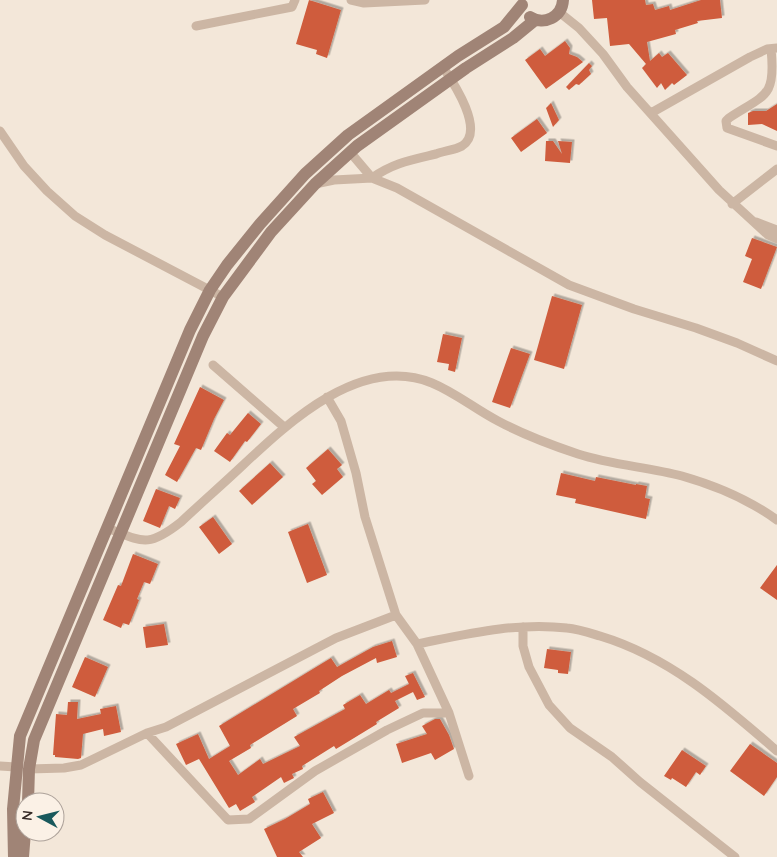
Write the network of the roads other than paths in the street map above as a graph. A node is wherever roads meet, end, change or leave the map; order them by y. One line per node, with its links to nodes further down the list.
1 (294, 0): 7 (street)
2 (351, 0): 3 (street)
3 (425, 0)
4 (521, 3): 6 (main road); 9 (main road)
5 (562, 3): 6 (main road); 11 (street)
6 (535, 20): 10 (main road)
7 (196, 26)
8 (774, 49): 11 (street); 13 (street)
9 (442, 67): 10 (street); 22 (main road)
10 (450, 79): 14 (main road); 16 (street)
11 (651, 113): 18 (street)
12 (0, 132): 22 (street)
13 (777, 146)
14 (350, 152): 16 (street); 17 (main road)
15 (777, 169): 18 (street)
16 (372, 178): 17 (street); 24 (street)
17 (314, 184): 23 (main road)
18 (732, 204): 19 (street)
19 (754, 221): 20 (street); 21 (street)
20 (777, 230)
21 (777, 239)
22 (210, 290): 23 (street); 29 (main road)
23 (223, 297): 30 (main road)
24 (777, 361)
25 (214, 365): 27 (street)
26 (327, 397): 27 (street); 28 (street); 31 (street)
27 (284, 427): 30 (street)
28 (777, 520)
29 (107, 528): 30 (street); 38 (main road)
30 (120, 533): 38 (main road)
31 (396, 615): 33 (street); 35 (street)
32 (524, 627): 33 (street); 36 (street); 44 (street)
33 (417, 644): 34 (street)
34 (449, 713): 35 (street); 39 (street)
35 (147, 733): 38 (street)
36 (777, 752)
37 (0, 766): 38 (street)
38 (22, 768): 40 (main road); 42 (main road)
39 (469, 776)
40 (26, 792)
41 (24, 842): 43 (main road)
42 (14, 857)
43 (23, 857)
44 (736, 857)

